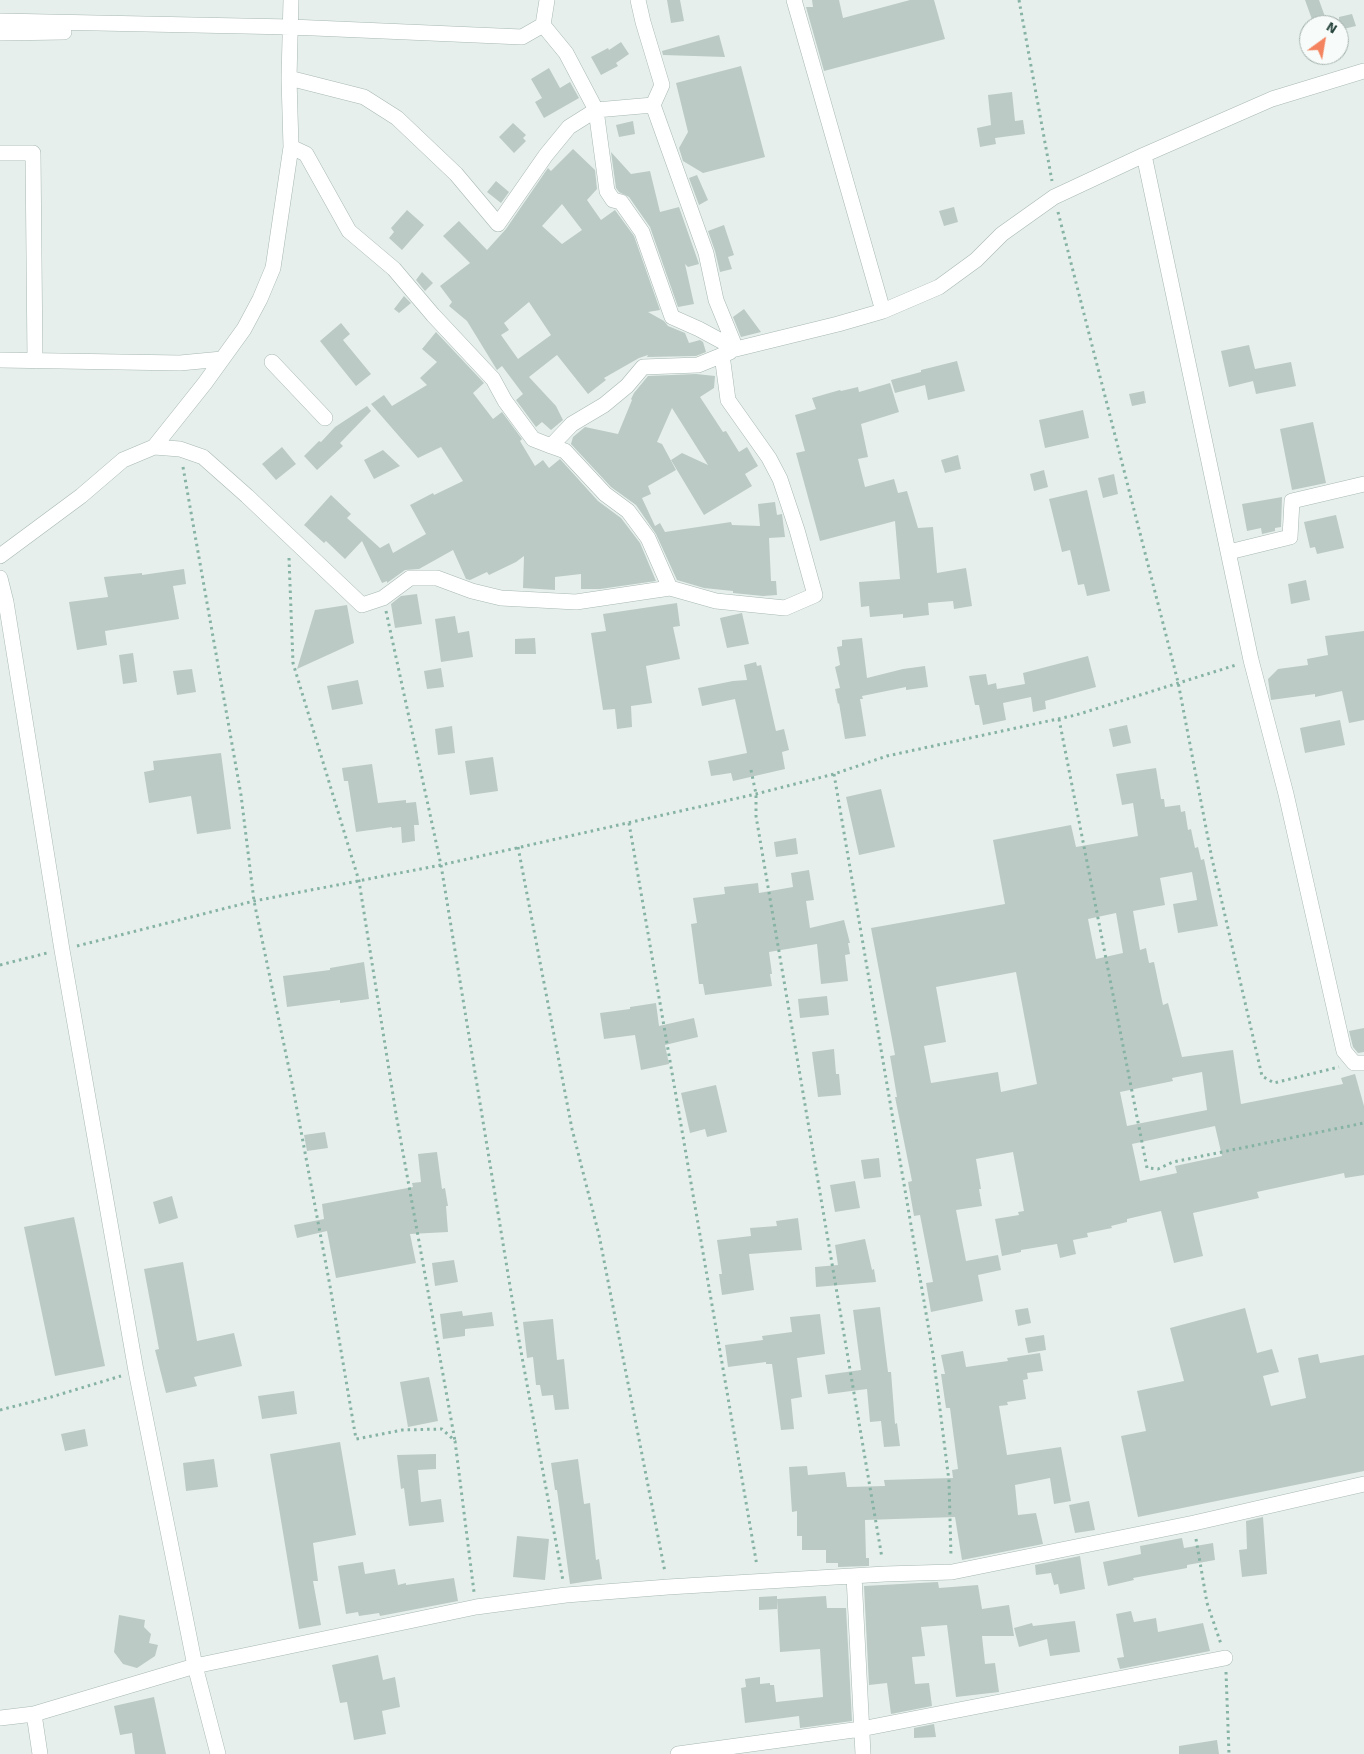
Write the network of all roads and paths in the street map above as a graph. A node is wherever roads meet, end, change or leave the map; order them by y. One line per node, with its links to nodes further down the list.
1 (291, 0): 8 (street)
2 (547, 0): 7 (street)
3 (638, 0): 12 (street)
4 (794, 0): 18 (street)
5 (1020, 0): 17 (path)
6 (0, 21): 8 (street)
7 (542, 24): 8 (street); 13 (street)
8 (291, 26): 9 (street); 11 (street)
9 (0, 32)
10 (1364, 71): 16 (street)
11 (289, 78): 13 (street); 14 (street)
12 (653, 106): 13 (street); 19 (street)
13 (596, 110): 19 (street)
14 (291, 147): 20 (street); 25 (street)
15 (0, 153): 22 (street)
16 (1144, 155): 17 (street); 30 (street)
17 (1055, 197): 18 (street); 36 (path)
18 (883, 312): 19 (street)
19 (729, 352): 25 (street); 33 (street)
20 (222, 359): 22 (street); 26 (street)
21 (0, 360): 22 (street)
22 (35, 361)
23 (272, 362): 24 (street)
24 (325, 418)
25 (551, 446): 33 (street)
26 (154, 447): 27 (street); 31 (street)
27 (180, 449): 29 (street); 45 (path)
28 (1364, 484): 30 (street)
29 (288, 534): 34 (street); 44 (path)
30 (1229, 552): 35 (street)
31 (0, 556)
32 (0, 578): 46 (street)
33 (670, 588): 34 (street)
34 (383, 598): 43 (path)
35 (1251, 660): 36 (path); 48 (street)
36 (1178, 682): 37 (path); 48 (path)
37 (1059, 719): 39 (path); 49 (path)
38 (751, 770): 40 (path)
39 (834, 774): 40 (path); 55 (path)
40 (756, 794): 41 (path); 56 (path)
41 (629, 823): 42 (path); 58 (path)
42 (518, 848): 43 (path); 59 (path)
43 (441, 865): 44 (path); 60 (path)
44 (359, 881): 45 (path); 52 (path)
45 (254, 901): 46 (path); 52 (path)
46 (62, 950): 47 (path); 50 (street)
47 (0, 965)
48 (1359, 1063)
49 (1364, 1122)
50 (136, 1371): 51 (path); 63 (street)
51 (0, 1410)
52 (455, 1442): 61 (path)
53 (1364, 1484): 54 (street)
54 (1194, 1523): 55 (street); 62 (path)
55 (952, 1572): 56 (street)
56 (885, 1574): 57 (street)
57 (854, 1576): 58 (street); 66 (street)
58 (759, 1581): 59 (street)
59 (668, 1587): 60 (street)
60 (566, 1595): 61 (street)
61 (476, 1607): 63 (street)
62 (1225, 1658): 66 (street); 71 (path)
63 (194, 1666): 64 (street); 68 (street)
64 (34, 1714): 65 (street); 67 (street)
65 (0, 1718)
66 (861, 1729): 69 (street); 70 (street)
67 (40, 1754)
68 (218, 1754)
69 (678, 1754)
70 (863, 1754)
71 (1229, 1754)

